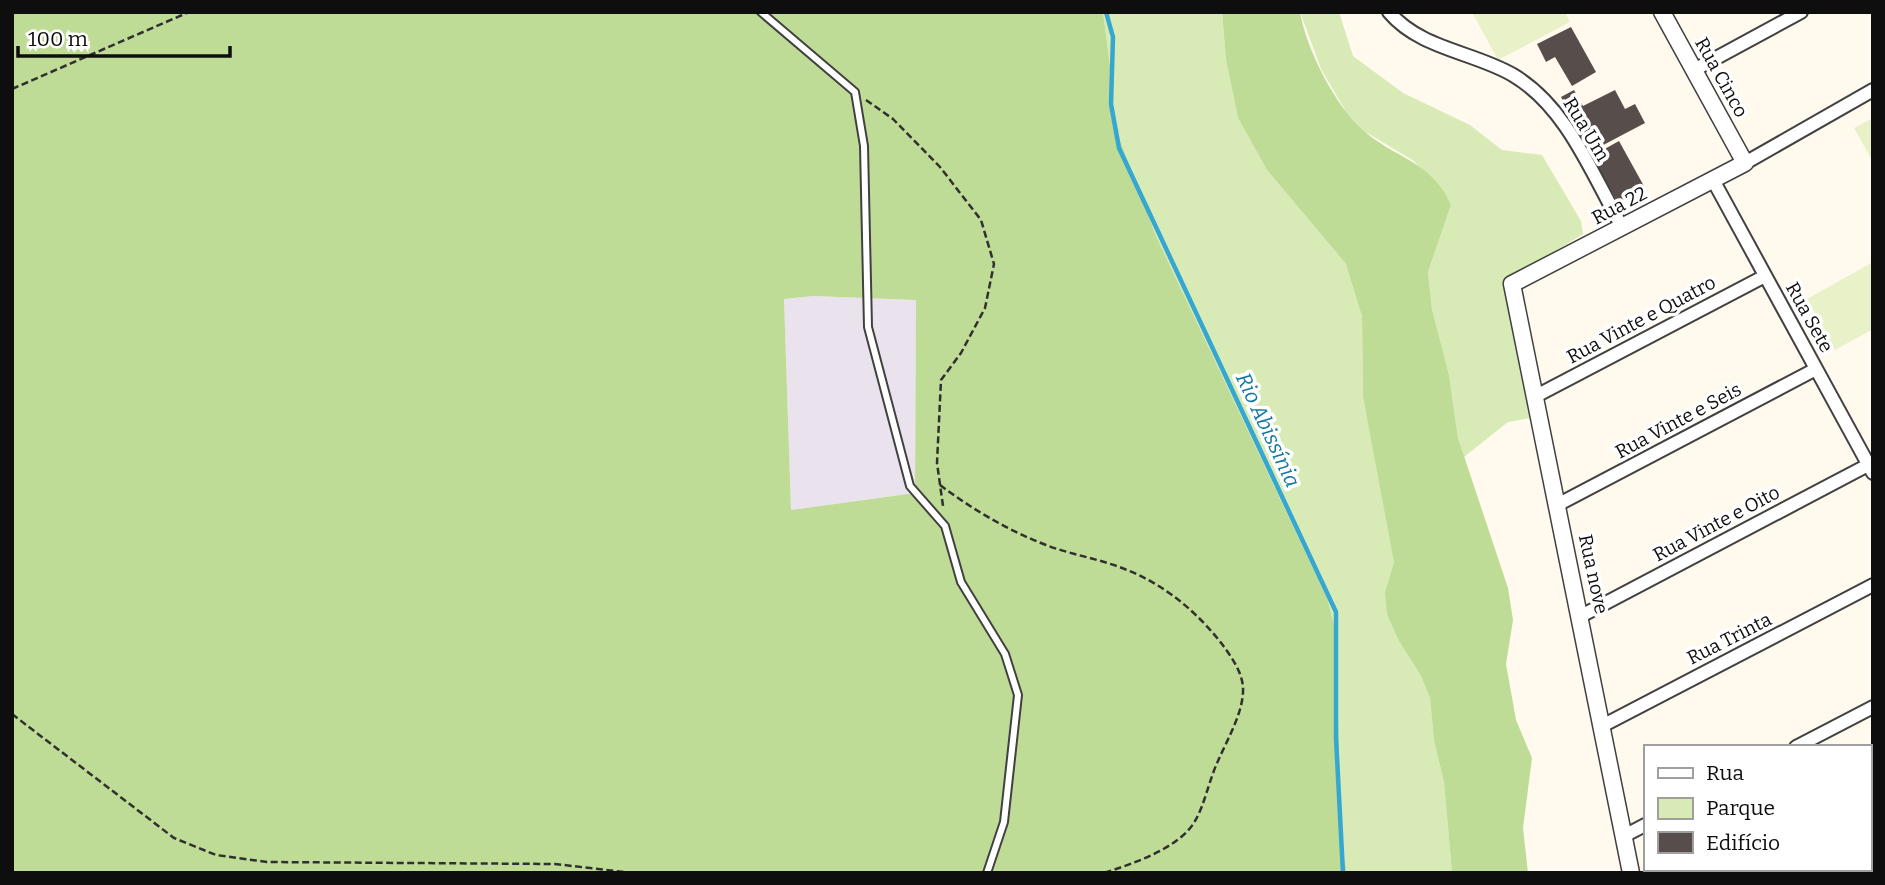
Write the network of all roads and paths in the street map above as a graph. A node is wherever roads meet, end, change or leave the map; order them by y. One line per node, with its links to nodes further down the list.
1 (189, 12): 7 (path)
2 (761, 12): 9 (lane)
3 (1389, 12): 12 (street, Rua Um)
4 (1662, 12): 6 (street, Rua Cinco)
5 (1801, 12): 6 (street)
6 (1694, 70): 10 (street, Rua Cinco)
7 (12, 89)
8 (1873, 90): 10 (street)
9 (855, 92): 18 (path); 20 (lane)
10 (1745, 163): 11 (street, Rua 22)
11 (1713, 180): 12 (street, Rua 22); 13 (street, Rua Sete)
12 (1622, 227): 14 (street, Rua 22)
13 (1765, 276): 15 (street, Rua Sete); 16 (street, Rua Vinte e Quatro)
14 (1512, 284): 16 (street, Rua nove)
15 (1816, 369): 17 (street, Rua Sete); 19 (street, Rua Vinte e Seis)
16 (1535, 396): 19 (street, Rua nove)
17 (1870, 469): 22 (street, Rua Vinte e Oito)
18 (940, 485): 20 (path); 31 (path)
19 (1557, 505): 22 (street, Rua nove)
20 (945, 526): 30 (lane)
21 (1873, 585): 25 (street, Rua Trinta)
22 (1581, 616): 25 (street, Rua nove)
23 (1873, 707): 26 (street)
24 (12, 714): 29 (path)
25 (1602, 726): 28 (street, Rua nove)
26 (1800, 745)
27 (1644, 826): 28 (street)
28 (1624, 836): 32 (street, Rua nove)
29 (633, 873)
30 (987, 873)
31 (1104, 873)
32 (1631, 873)

